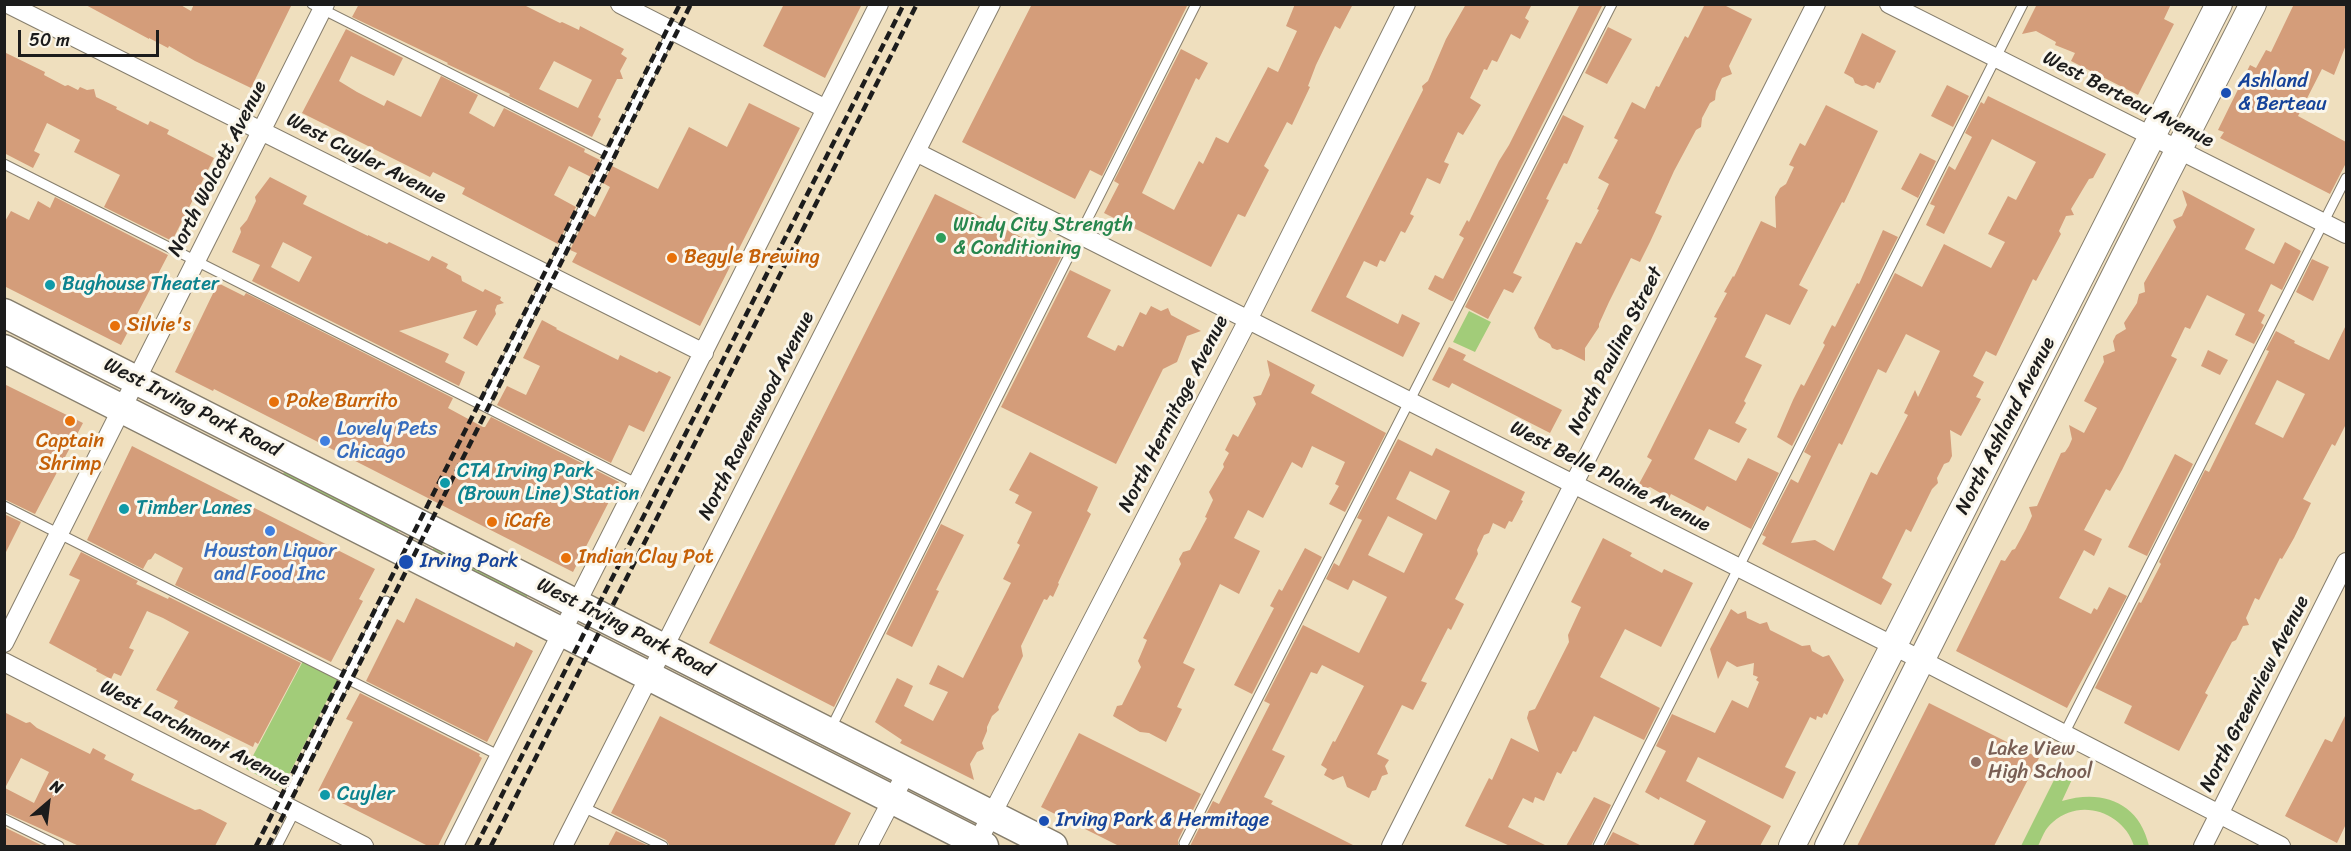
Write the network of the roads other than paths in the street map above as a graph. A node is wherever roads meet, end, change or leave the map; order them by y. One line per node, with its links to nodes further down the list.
1 (8, 4): 17 (street, West Cuyler Avenue)
2 (620, 4): 14 (street)
3 (879, 4): 16 (street)
4 (991, 4): 20 (street, North Ravenswood Avenue)
5 (1196, 4): 26 (lane)
6 (1406, 4): 30 (street, North Hermitage Avenue)
7 (1612, 4): 34 (lane)
8 (1816, 4): 38 (street, North Paulina Street)
9 (1889, 4): 15 (street, West Berteau Avenue)
10 (2023, 4): 15 (lane)
11 (2219, 4): 18 (main road, North Ashland Avenue)
12 (2253, 4): 19 (main road, North Ashland Avenue)
13 (320, 6): 17 (street, North Wolcott Avenue); 21 (lane)
14 (672, 31): 16 (street); 21 (lane)
15 (1996, 58): 18 (street, West Berteau Avenue); 42 (lane)
16 (826, 109): 32 (street)
17 (261, 132): 27 (street, North Wolcott Avenue); 28 (street, West Cuyler Avenue)
18 (2152, 137): 19 (street, West Berteau Avenue); 47 (main road, North Ashland Avenue)
19 (2180, 151): 24 (street, West Berteau Avenue); 49 (main road, North Ashland Avenue)
20 (916, 152): 26 (street, West Belle Plaine Avenue); 48 (street, North Ravenswood Avenue)
21 (610, 154): 28 (lane)
22 (4, 164): 27 (lane)
23 (2346, 178): 24 (lane)
24 (2324, 223): 25 (street, West Berteau Avenue); 54 (lane)
25 (2346, 234)
26 (1080, 235): 30 (street, West Belle Plaine Avenue); 53 (lane)
27 (196, 261): 33 (street, North Wolcott Avenue); 35 (lane)
28 (549, 276): 32 (street, West Cuyler Avenue); 35 (lane)
29 (4, 313): 33 (main road, West Irving Park Road)
30 (1248, 320): 34 (street, West Belle Plaine Avenue); 61 (street, North Hermitage Avenue)
31 (4, 349): 36 (main road, West Irving Park Road)
32 (704, 353): 37 (street)
33 (137, 380): 36 (street, North Wolcott Avenue); 44 (main road, West Irving Park Road)
34 (1409, 401): 38 (street, West Belle Plaine Avenue); 63 (lane)
35 (484, 406): 37 (lane)
36 (122, 409): 40 (street, North Wolcott Avenue); 45 (main road, West Irving Park Road)
37 (638, 484): 44 (street)
38 (1574, 484): 42 (street, West Belle Plaine Avenue); 73 (street, North Paulina Street)
39 (4, 506): 40 (lane)
40 (59, 534): 46 (street, North Wolcott Avenue); 52 (lane)
41 (2346, 562): 60 (street, North Greenview Avenue)
42 (1739, 568): 47 (street, West Belle Plaine Avenue); 74 (lane)
43 (386, 601): 52 (lane)
44 (578, 604): 45 (street); 48 (main road, West Irving Park Road)
45 (562, 632): 51 (main road, West Irving Park Road); 55 (street)
46 (4, 643)
47 (1894, 646): 49 (street, West Belle Plaine Avenue); 75 (main road, North Ashland Avenue)
48 (665, 648): 51 (street, North Ravenswood Avenue); 53 (main road, West Irving Park Road)
49 (1923, 661): 54 (street, West Belle Plaine Avenue); 76 (main road, North Ashland Avenue)
50 (4, 662): 59 (street, West Larchmont Avenue)
51 (649, 677): 57 (main road, West Irving Park Road); 58 (street, North Ravenswood Avenue)
52 (346, 678): 55 (lane); 59 (lane)
53 (829, 733): 56 (main road, West Irving Park Road)
54 (2064, 734): 60 (street, West Belle Plaine Avenue)
55 (500, 756): 68 (street)
56 (906, 772): 57 (street); 61 (main road, West Irving Park Road)
57 (892, 800): 64 (main road, West Irving Park Road); 71 (street)
58 (583, 807): 69 (street, North Ravenswood Avenue); 70 (lane)
59 (289, 808): 66 (lane); 67 (street, West Larchmont Avenue)
60 (2219, 814): 77 (street, North Greenview Avenue); 78 (street, West Belle Plaine Avenue)
61 (991, 815): 64 (street, North Hermitage Avenue); 72 (main road, West Irving Park Road)
62 (4, 819): 65 (lane)
63 (1184, 843)
64 (981, 845)
65 (59, 846)
66 (277, 846)
67 (364, 846)
68 (454, 846)
69 (563, 846)
70 (663, 846)
71 (868, 846)
72 (1053, 846)
73 (1391, 846)
74 (1598, 846)
75 (1792, 846)
76 (1828, 846)
77 (2203, 846)
78 (2281, 846)

